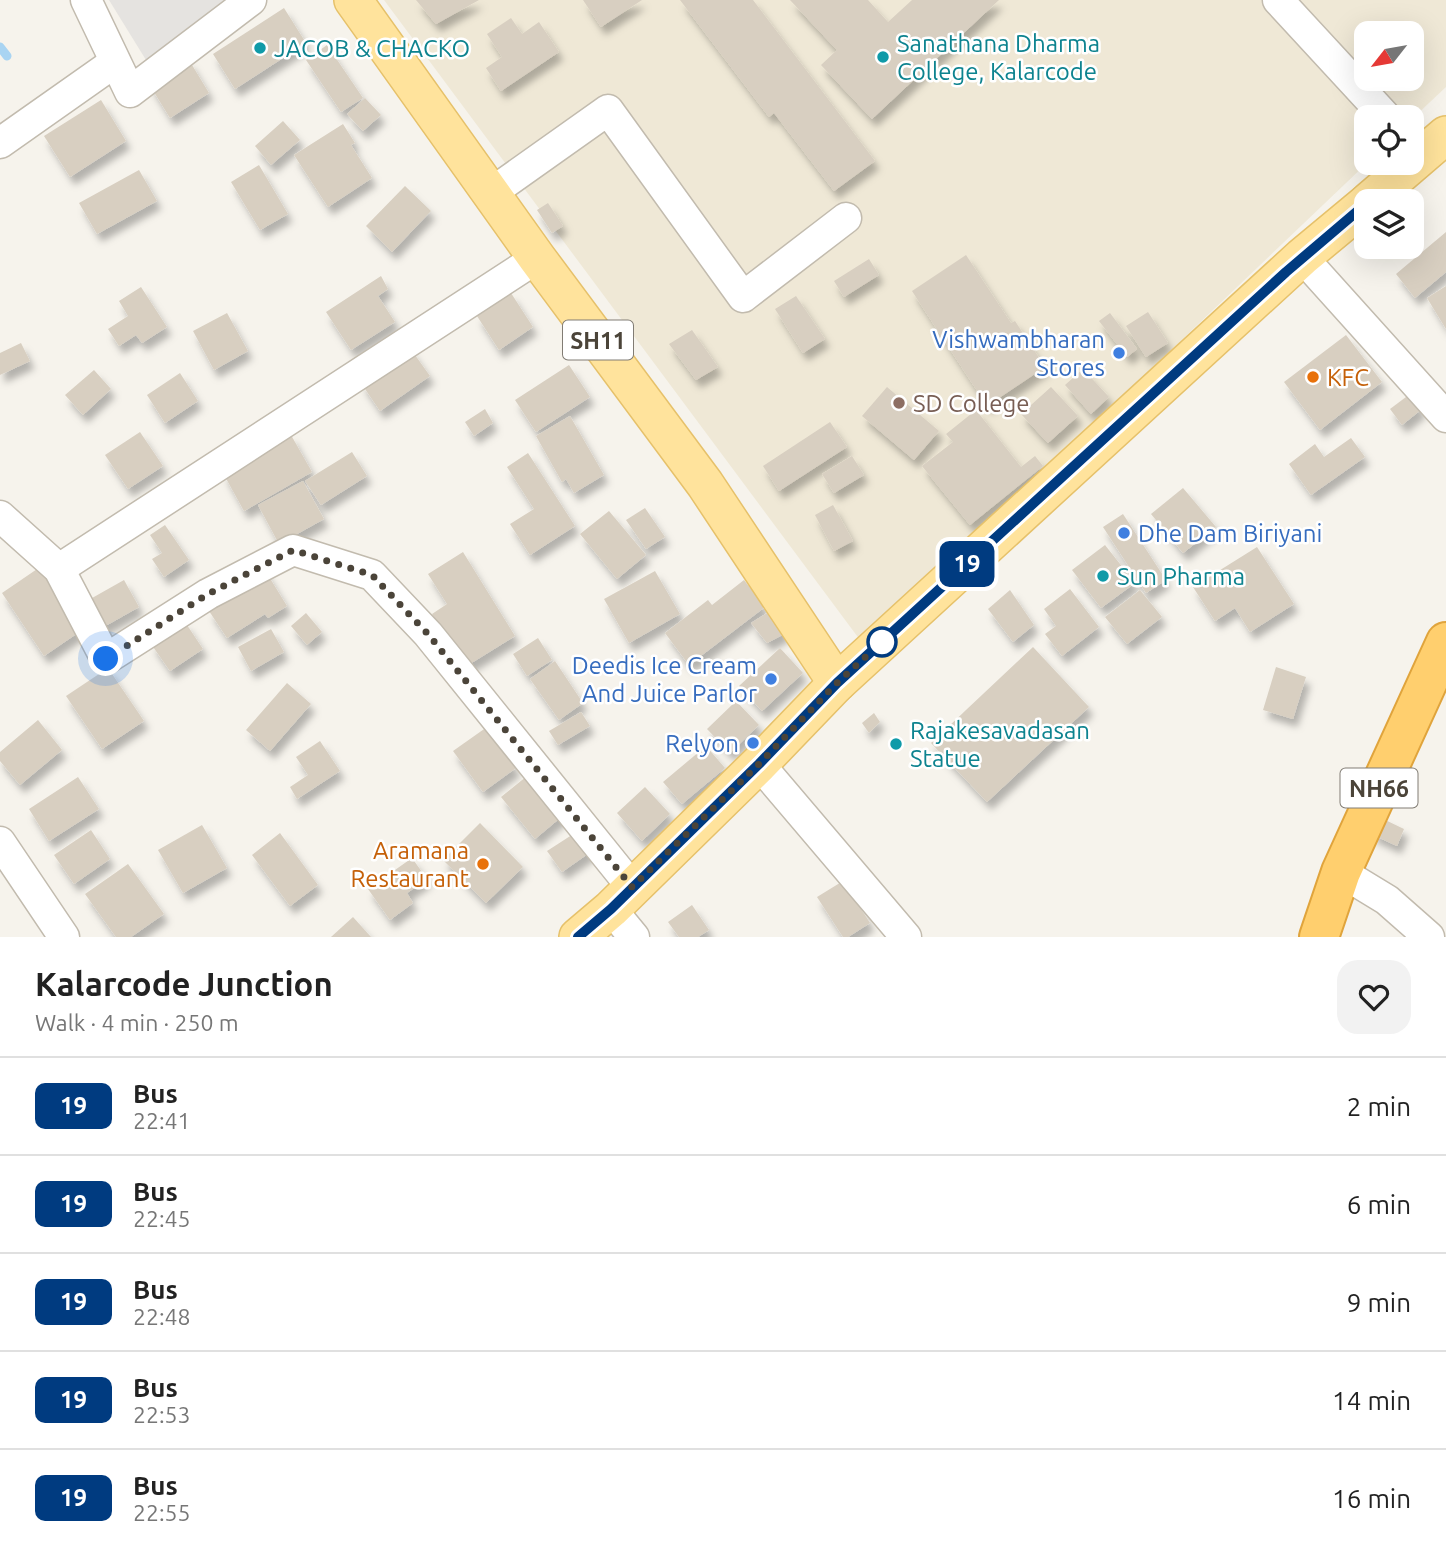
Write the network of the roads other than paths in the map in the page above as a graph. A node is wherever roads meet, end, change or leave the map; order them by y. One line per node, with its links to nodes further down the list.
1 (86, 0): 5 (street)
2 (251, 0): 5 (street)
3 (353, 0): 10 (main road, SH11)
4 (1278, 0): 6 (street)
5 (115, 62): 7 (street)
6 (1375, 105)
7 (0, 143)
8 (1427, 145): 9 (main road)
9 (1381, 189)
10 (491, 193): 12 (street); 14 (main road, SH11)
11 (1354, 214): 13 (main road)
12 (846, 218)
13 (1302, 257): 15 (street); 19 (main road)
14 (537, 258): 17 (street); 19 (main road, SH11)
15 (1446, 418)
16 (0, 516): 17 (street)
17 (59, 569): 23 (street)
18 (1446, 642): 22 (highway, NH66)
19 (837, 683): 20 (main road)
20 (759, 764): 23 (main road); 27 (street)
21 (0, 842): 24 (street)
22 (1341, 872): 28 (highway, NH66); 29 (street)
23 (622, 898): 25 (main road); 26 (street)
24 (64, 937)
25 (578, 937)
26 (634, 937)
27 (906, 937)
28 (1319, 937)
29 (1429, 937)

